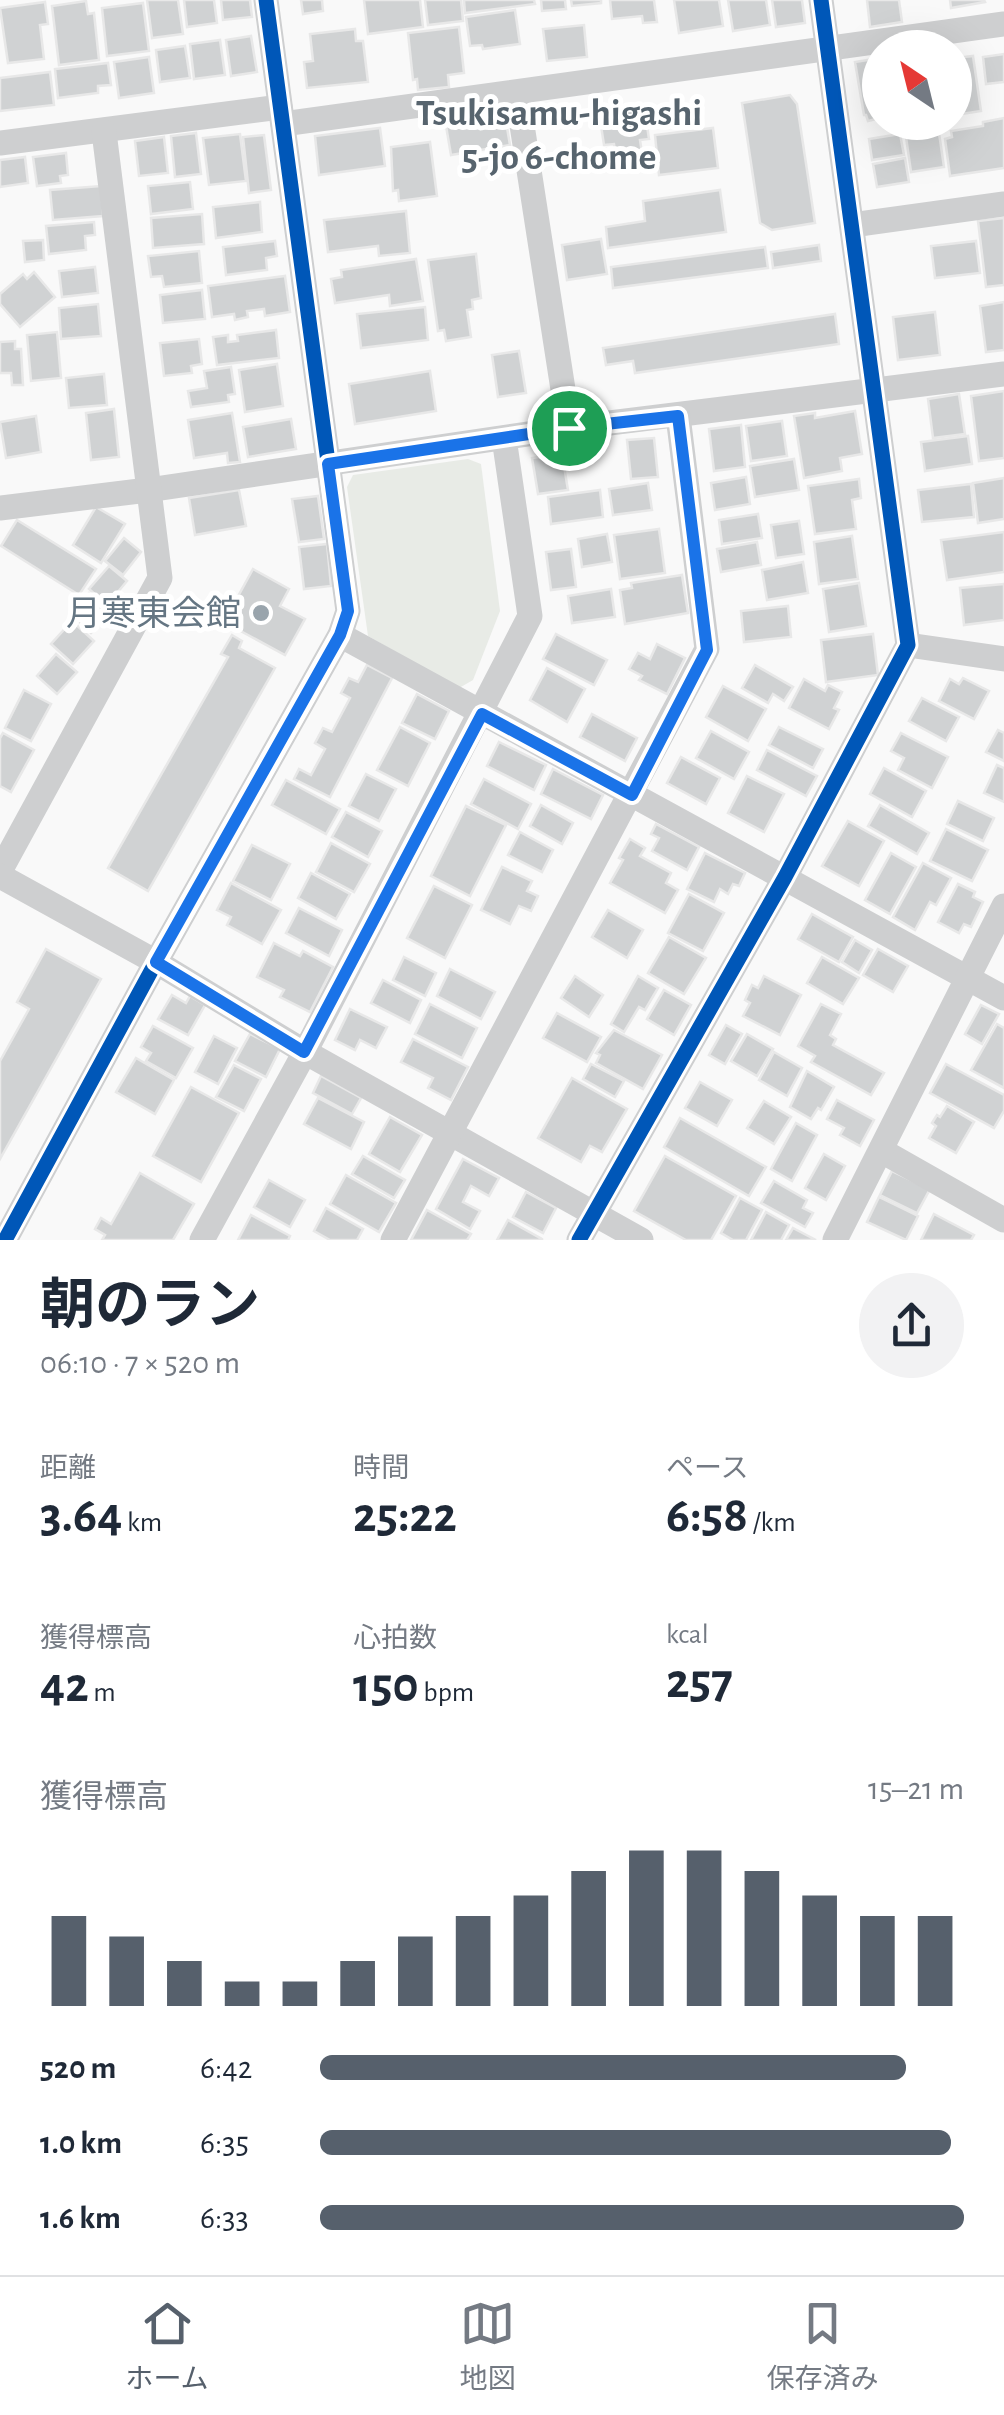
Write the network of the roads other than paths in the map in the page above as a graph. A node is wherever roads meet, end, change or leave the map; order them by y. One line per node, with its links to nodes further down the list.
1 (266, 0): 6 (street)
2 (821, 0): 4 (street)
3 (1004, 24): 4 (street)
4 (829, 49): 5 (street); 10 (street)
5 (517, 93): 6 (street); 14 (street)
6 (282, 116): 7 (street); 16 (street)
7 (104, 132): 8 (street); 17 (street)
8 (0, 143)
9 (1004, 204): 10 (street)
10 (852, 224): 12 (street)
11 (1004, 374): 12 (street)
12 (874, 389): 13 (street); 20 (street)
13 (678, 416): 14 (street); 23 (street)
14 (569, 428): 15 (street)
15 (504, 438): 16 (street); 22 (street)
16 (328, 464): 17 (street); 19 (street)
17 (148, 490): 18 (street); 24 (street)
18 (0, 508)
19 (340, 635): 22 (street); 27 (street)
20 (908, 645): 21 (street); 25 (street)
21 (1004, 659)
22 (482, 714): 23 (street); 30 (street)
23 (632, 795): 25 (street); 31 (street)
24 (0, 873): 27 (street)
25 (784, 877): 28 (street); 33 (street)
26 (1004, 906): 28 (street)
27 (156, 962): 30 (street); 35 (street)
28 (967, 977): 29 (street); 32 (street)
29 (1004, 998)
30 (304, 1052): 31 (street); 36 (street)
31 (452, 1132): 33 (street); 37 (street)
32 (882, 1151): 34 (street); 40 (street)
33 (594, 1212): 38 (street); 39 (street)
34 (1004, 1220)
35 (5, 1240)
36 (202, 1240)
37 (393, 1240)
38 (578, 1240)
39 (641, 1240)
40 (835, 1240)

